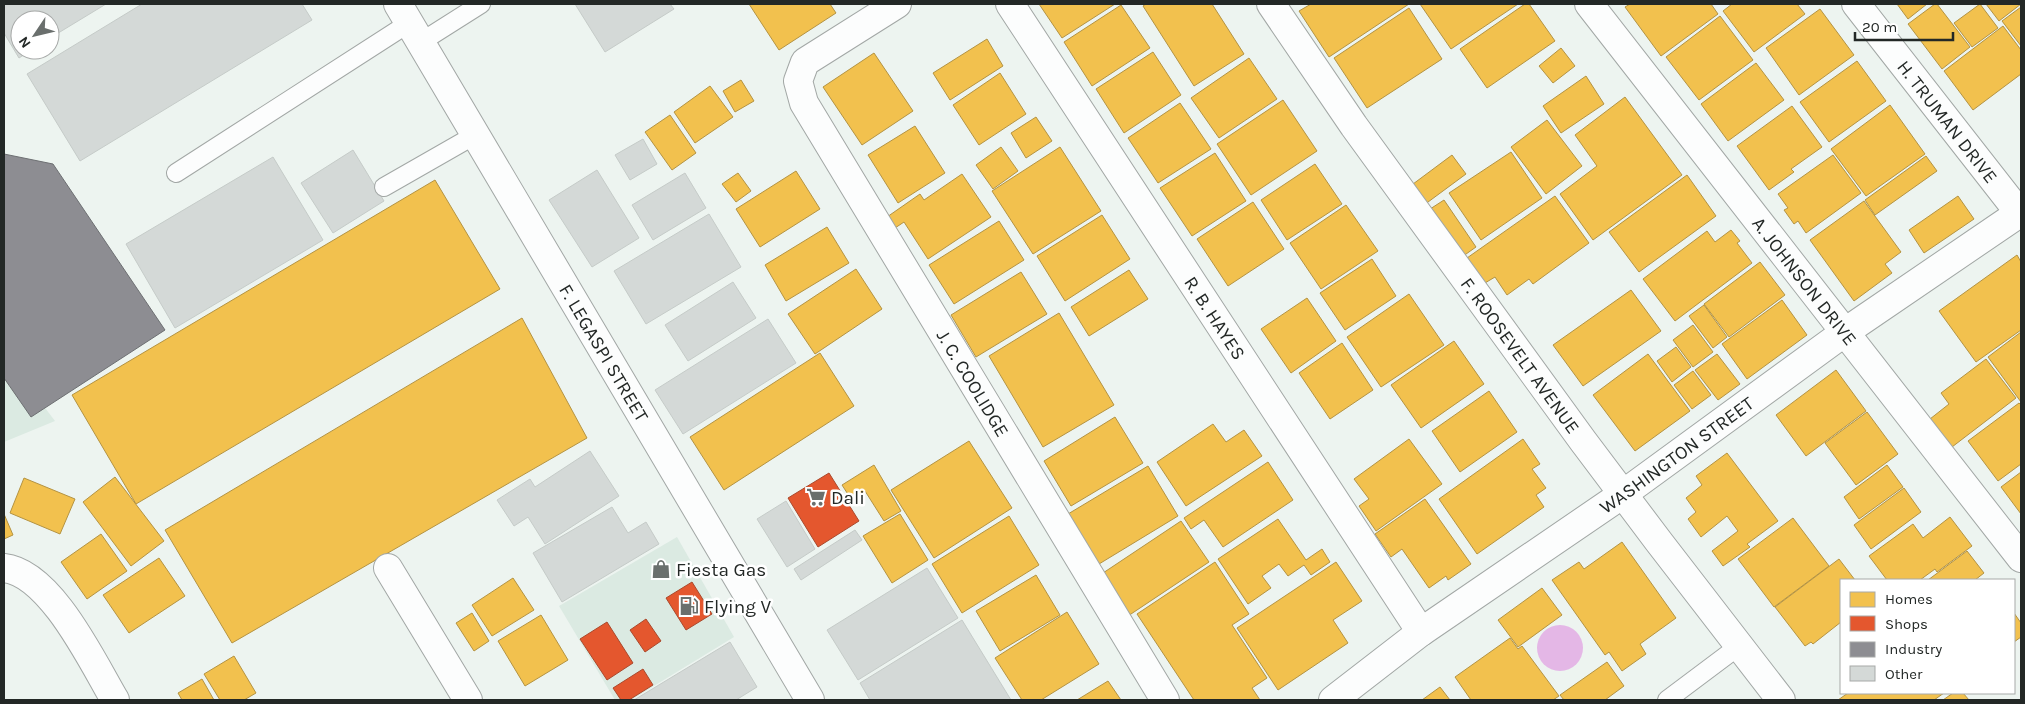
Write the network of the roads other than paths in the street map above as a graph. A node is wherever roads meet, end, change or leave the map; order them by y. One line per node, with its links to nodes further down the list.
1 (481, 4): 7 (lane)
2 (897, 4): 22 (street, J. C. COOLIDGE)
3 (1010, 4): 17 (street, R. B. HAYES)
4 (1272, 4): 13 (street, F. ROOSEVELT AVENUE)
5 (1590, 4): 12 (street, A. JOHNSON DRIVE)
6 (1856, 4): 11 (street, H. TRUMAN DRIVE)
7 (409, 23): 8 (street, F. LEGASPI STREET); 9 (lane)
8 (475, 135): 10 (lane); 21 (street, F. LEGASPI STREET)
9 (176, 173)
10 (384, 187)
11 (2021, 213): 12 (street, WASHINGTON STREET)
12 (1845, 332): 13 (street, WASHINGTON STREET); 14 (street, A. JOHNSON DRIVE)
13 (1623, 494): 17 (street, WASHINGTON STREET); 18 (street, F. ROOSEVELT AVENUE)
14 (2021, 558)
15 (4, 568): 19 (street)
16 (388, 568): 20 (street)
17 (1421, 632): 23 (street, WASHINGTON STREET)
18 (1739, 646): 24 (lane); 25 (street, F. ROOSEVELT AVENUE)
19 (115, 700)
20 (468, 700)
21 (810, 700)
22 (1165, 700)
23 (1334, 700)
24 (1667, 700)
25 (1781, 700)

